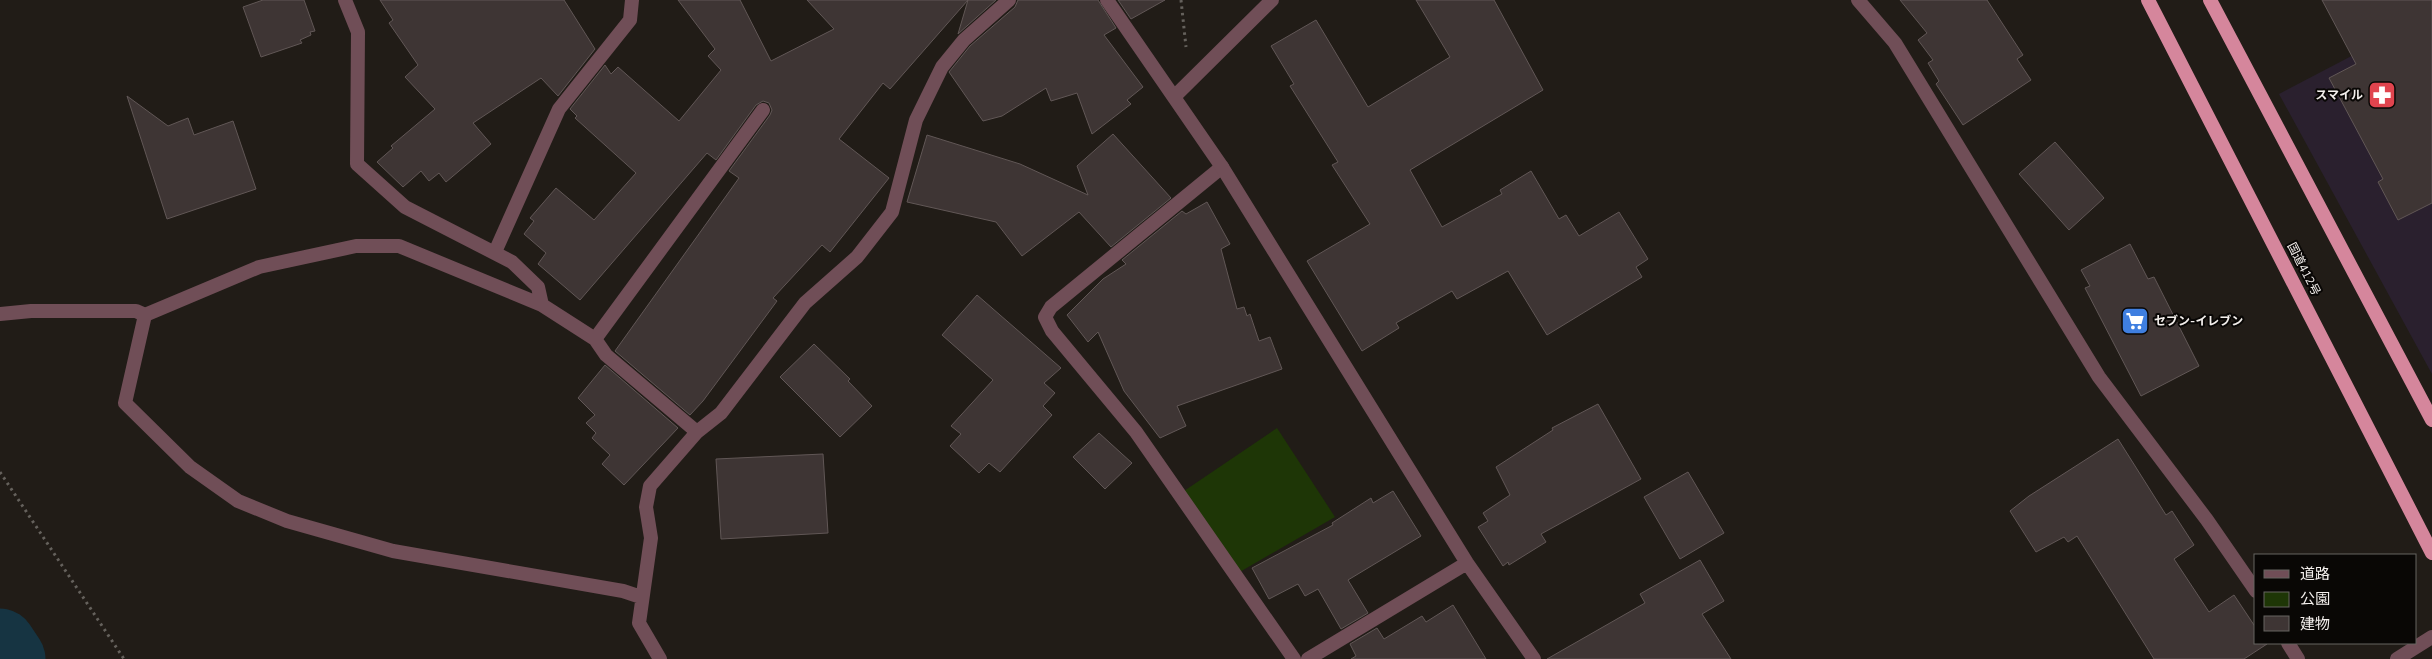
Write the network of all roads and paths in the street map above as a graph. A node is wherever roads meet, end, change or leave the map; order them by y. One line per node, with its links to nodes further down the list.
1 (345, 0): 14 (street)
2 (632, 0): 14 (street)
3 (1009, 0): 20 (street)
4 (1107, 0): 11 (street)
5 (1181, 0): 10 (path)
6 (1272, 0): 10 (street)
7 (1858, 0): 24 (street)
8 (2148, 0): 22 (highway, 国道412号)
9 (2210, 0): 19 (highway)
10 (1190, 82): 11 (street)
11 (1175, 96): 13 (street)
12 (763, 110): 18 (street)
13 (1222, 167): 23 (street); 30 (street)
14 (495, 252): 15 (street)
15 (542, 305): 17 (street); 18 (street)
16 (0, 314): 17 (street)
17 (144, 315): 25 (street)
18 (595, 339): 20 (street)
19 (2432, 420)
20 (697, 432): 25 (street)
21 (0, 472): 28 (path)
22 (2432, 553)
23 (1467, 563): 31 (street); 32 (street)
24 (2254, 588)
25 (641, 597): 29 (street)
26 (2432, 637): 34 (street)
27 (2289, 644): 33 (street)
28 (124, 659)
29 (660, 659)
30 (1294, 659)
31 (1308, 659)
32 (1534, 659)
33 (2298, 659)
34 (2397, 659)

